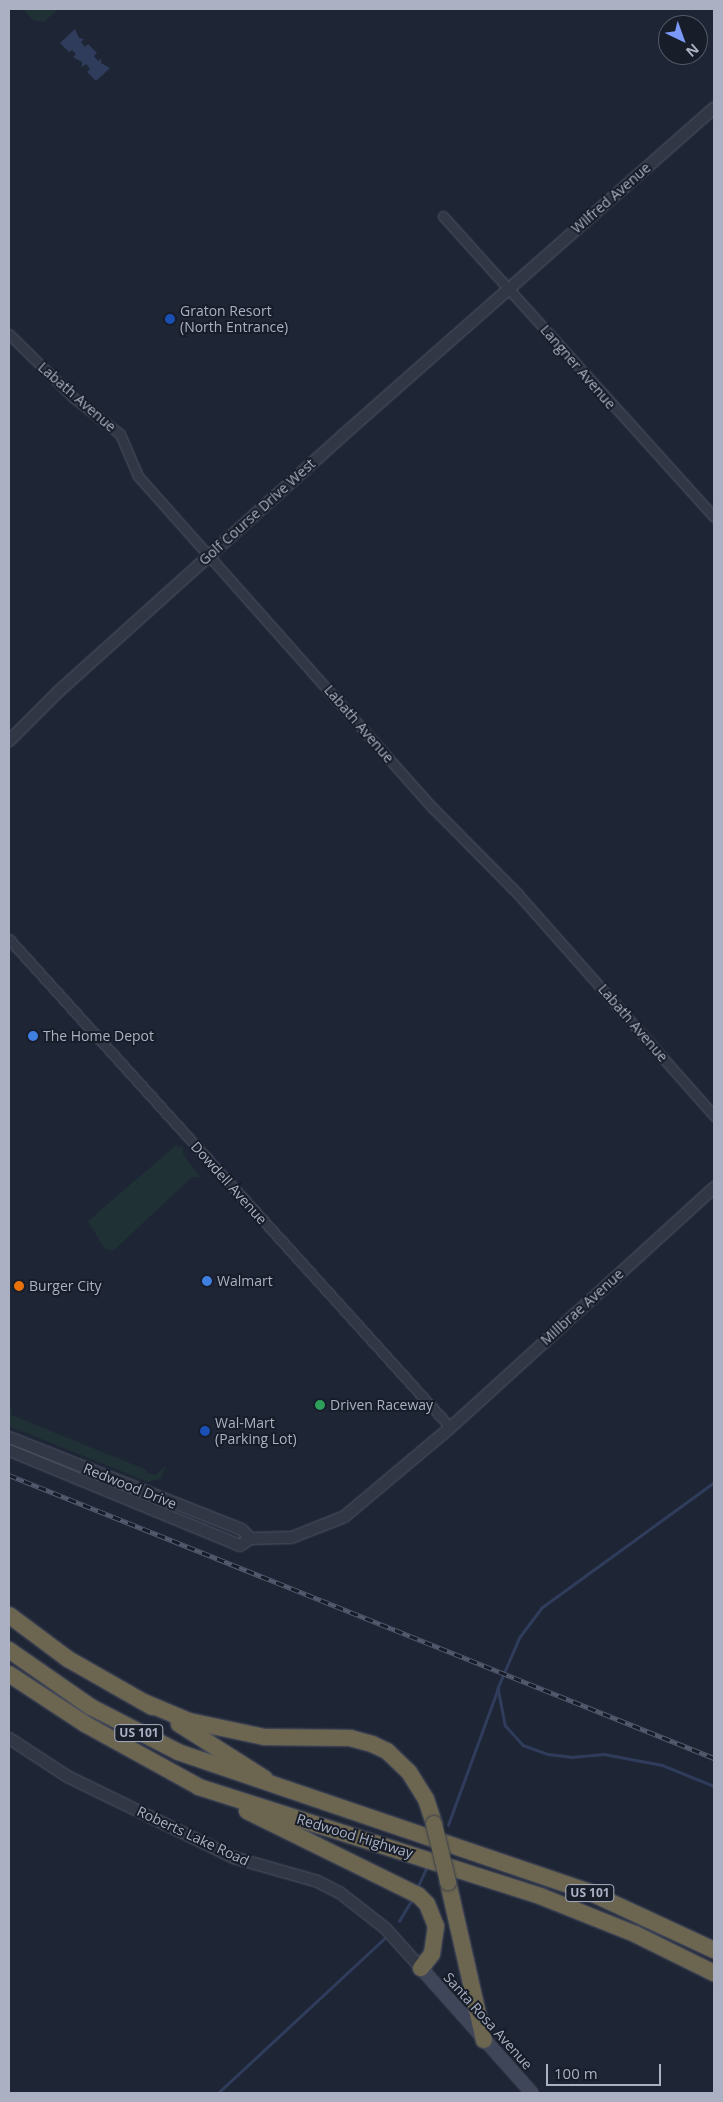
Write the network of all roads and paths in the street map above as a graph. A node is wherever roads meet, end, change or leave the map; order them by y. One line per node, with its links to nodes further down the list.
1 (714, 107): 3 (street, Wilfred Avenue)
2 (442, 216): 3 (street, Langner Avenue)
3 (508, 288): 5 (street, Langner Avenue); 6 (street, Golf Course Drive West)
4 (9, 334): 6 (street, Labath Avenue)
5 (714, 518)
6 (210, 555): 7 (street, Golf Course Drive West); 9 (street, Labath Avenue)
7 (9, 740)
8 (9, 939): 11 (street, Dowdell Avenue)
9 (714, 1116)
10 (714, 1187): 11 (street, Millbrae Avenue)
11 (450, 1427): 14 (street, Redwood Drive)
12 (9, 1437): 14 (street, Redwood Drive)
13 (9, 1450): 14 (street, Redwood Drive)
14 (250, 1538)
15 (9, 1615): 18 (highway)
16 (9, 1650): 21 (highway, Redwood Highway / US 101)
17 (9, 1674): 20 (highway, Redwood Highway / US 101)
18 (144, 1702): 21 (highway); 25 (highway, bridge)
19 (9, 1738): 23 (street, Roberts Lake Road)
20 (199, 1787): 23 (highway); 24 (highway, Redwood Highway / US 101)
21 (282, 1790): 22 (highway, Redwood Highway / US 101)
22 (714, 1950)
23 (421, 1968): 25 (main road, Santa Rosa Avenue)
24 (714, 1974)
25 (484, 2040): 26 (main road, Santa Rosa Avenue)
26 (532, 2093)

